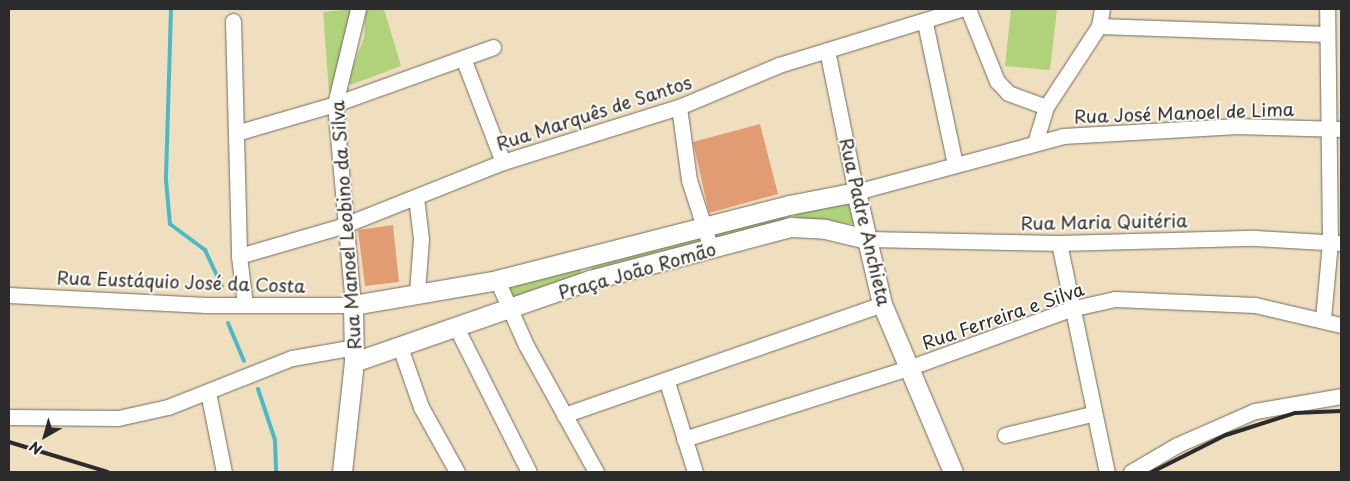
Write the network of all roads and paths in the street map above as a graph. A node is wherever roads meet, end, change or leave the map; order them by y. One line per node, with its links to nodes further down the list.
1 (358, 9): 13 (street, Rua Manoel Leobino da Silva)
2 (961, 9): 7 (street, Rua Marquês de Santos)
3 (968, 9): 15 (street)
4 (1102, 9): 8 (street)
5 (1327, 9): 9 (street)
6 (233, 21): 17 (street)
7 (924, 23): 11 (street, Rua Marquês de Santos); 20 (street)
8 (1099, 26): 9 (street); 15 (street)
9 (1327, 34): 16 (street)
10 (493, 47): 12 (street)
11 (827, 50): 14 (street, Rua Marquês de Santos); 21 (street, Rua Padre Anchieta)
12 (463, 58): 13 (street); 19 (street)
13 (335, 104): 17 (street); 24 (street, Rua Manoel Leobino da Silva)
14 (679, 107): 19 (street, Rua Marquês de Santos); 25 (street)
15 (1046, 107): 18 (street)
16 (1335, 128): 18 (street, Rua José Manoel de Lima); 28 (street)
17 (236, 134): 31 (street)
18 (1035, 144): 20 (street, Rua José Manoel de Lima)
19 (502, 162): 22 (street, Rua Marquês de Santos)
20 (955, 164): 21 (street, Rua José Manoel de Lima)
21 (856, 192): 23 (street, Praça João Romão); 27 (street, Rua Padre Anchieta)
22 (416, 197): 24 (street, Rua Marquês de Santos); 35 (street)
23 (789, 204): 25 (street, Praça João Romão); 26 (street)
24 (342, 226): 31 (street, Rua Marquês de Santos); 39 (street, Rua Manoel Leobino da Silva)
25 (702, 227): 30 (street); 32 (street, Praça João Romão)
26 (791, 227): 27 (street, Praça João Romão); 30 (street, Praça João Romão)
27 (867, 239): 29 (street, Rua Maria Quitéria); 37 (street, Rua Padre Anchieta)
28 (1336, 242): 29 (street, Rua Maria Quitéria); 42 (street)
29 (1059, 243): 40 (street)
30 (711, 249): 34 (street, Praça João Romão)
31 (239, 256): 38 (street)
32 (586, 258): 33 (street, Praça João Romão); 34 (street)
33 (498, 280): 35 (street, Praça João Romão); 41 (street)
34 (590, 280): 41 (street, Praça João Romão)
35 (417, 292): 39 (street, Praça João Romão)
36 (9, 295): 38 (street, Rua Eustáquio José da Costa)
37 (882, 304): 47 (street, Rua Padre Anchieta); 48 (street)
38 (245, 305): 39 (street, Rua Eustáquio José da Costa)
39 (353, 305): 46 (street, Rua Manoel Leobino da Silva)
40 (1070, 309): 42 (street, Rua Ferreira e Silva); 47 (street, Rua Ferreira e Silva); 51 (street)
41 (510, 310): 44 (street, Praça João Romão); 52 (street)
42 (1323, 318): 43 (street, Rua Ferreira e Silva)
43 (1341, 325)
44 (456, 327): 45 (street, Praça João Romão); 59 (street)
45 (400, 347): 46 (street, Praça João Romão); 58 (street)
46 (354, 354): 49 (street); 57 (street, Rua Manoel Leobino da Silva)
47 (911, 367): 55 (street, Rua Ferreira e Silva); 62 (street, Rua Padre Anchieta)
48 (667, 382): 52 (street); 55 (street)
49 (208, 392): 53 (street); 56 (street)
50 (1341, 396): 64 (street)
51 (1092, 414): 54 (street); 63 (street)
52 (564, 415): 60 (street)
53 (9, 417)
54 (1005, 435)
55 (684, 438): 61 (street)
56 (224, 472)
57 (342, 472)
58 (457, 472)
59 (529, 472)
60 (596, 472)
61 (695, 472)
62 (953, 472)
63 (1107, 472)
64 (1131, 472)

